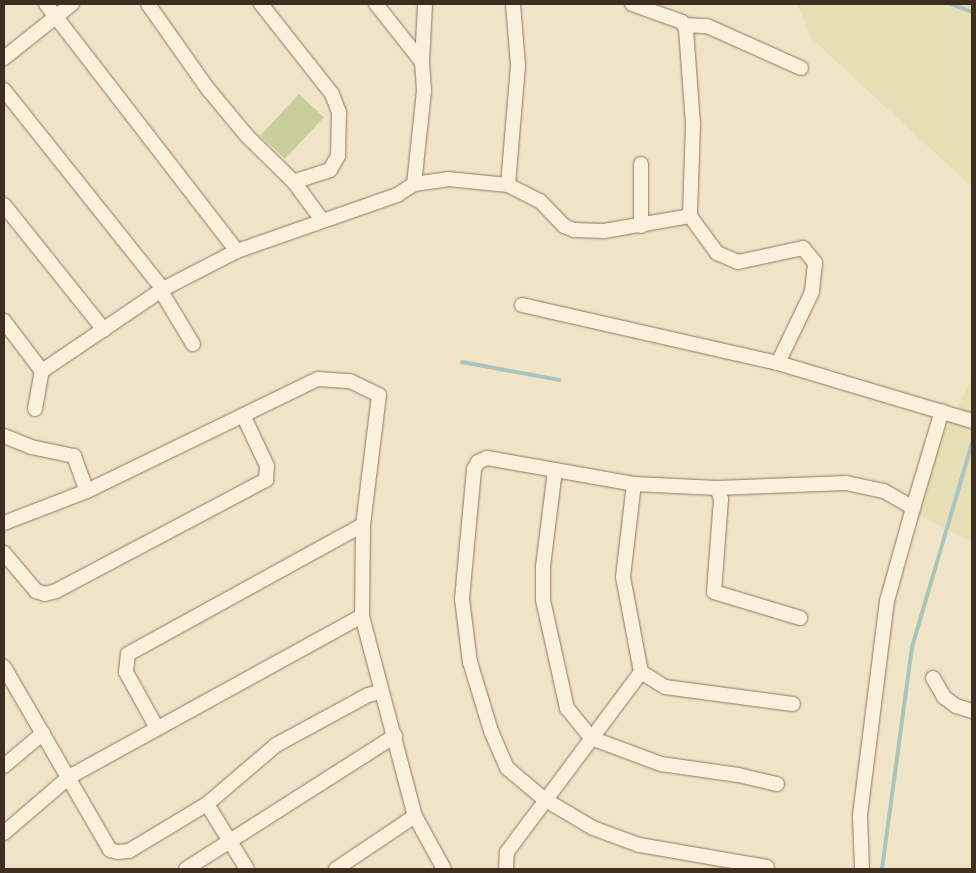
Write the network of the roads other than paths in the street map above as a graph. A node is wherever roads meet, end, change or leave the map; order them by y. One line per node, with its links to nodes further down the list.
1 (46, 4): 9 (street)
2 (72, 4): 9 (street)
3 (148, 4): 16 (street)
4 (260, 4): 16 (street)
5 (376, 4): 12 (street)
6 (425, 4): 12 (street)
7 (513, 4): 18 (street)
8 (632, 4): 10 (street)
9 (56, 17): 11 (street); 23 (street)
10 (685, 25): 13 (street); 20 (street)
11 (4, 58)
12 (422, 62): 17 (street)
13 (801, 68)
14 (4, 90): 24 (street)
15 (641, 164): 22 (street)
16 (294, 182): 21 (street)
17 (414, 184): 18 (street); 21 (street)
18 (508, 185): 22 (street)
19 (4, 205): 27 (street)
20 (690, 216): 22 (street); 29 (street)
21 (322, 220): 23 (street)
22 (641, 226)
23 (237, 251): 24 (street)
24 (162, 290): 27 (street); 28 (street)
25 (522, 305): 29 (street)
26 (4, 321): 30 (street)
27 (104, 330): 30 (street)
28 (193, 344)
29 (778, 363): 32 (street)
30 (42, 371): 31 (street)
31 (35, 409)
32 (942, 411): 34 (street); 40 (street)
33 (243, 415): 39 (street); 42 (street); 43 (street)
34 (972, 420)
35 (4, 436): 39 (street)
36 (555, 470): 37 (street); 55 (street); 59 (street)
37 (634, 484): 38 (street); 47 (street)
38 (717, 488): 40 (street); 45 (street)
39 (87, 491): 41 (street)
40 (913, 508): 70 (street)
41 (4, 523)
42 (363, 525): 44 (street); 52 (street)
43 (4, 553)
44 (362, 616): 49 (street); 52 (street)
45 (800, 618)
46 (4, 667): 53 (street)
47 (640, 672): 50 (street); 55 (street)
48 (933, 678): 51 (street)
49 (380, 692): 54 (street); 60 (street)
50 (793, 704)
51 (972, 711)
52 (157, 728): 57 (street)
53 (43, 733): 56 (street); 57 (street)
54 (395, 736): 61 (street); 63 (street)
55 (591, 738): 58 (street); 59 (street)
56 (4, 766)
57 (68, 776): 60 (street); 62 (street)
58 (778, 784)
59 (544, 799): 64 (street); 69 (street)
60 (207, 804): 63 (street)
61 (415, 816): 67 (street); 68 (street)
62 (4, 833)
63 (230, 841): 65 (street); 66 (street)
64 (767, 867)
65 (186, 869)
66 (247, 869)
67 (338, 869)
68 (444, 869)
69 (506, 869)
70 (862, 869)

